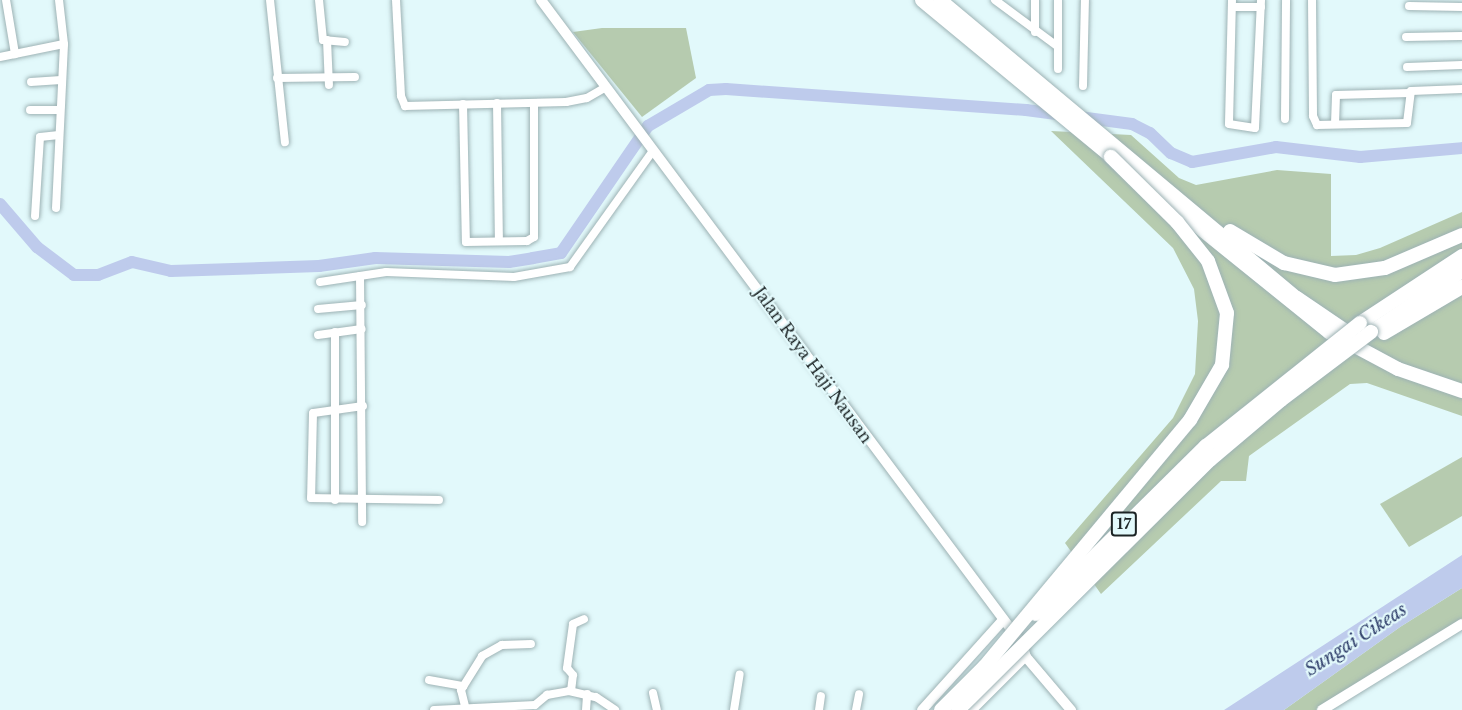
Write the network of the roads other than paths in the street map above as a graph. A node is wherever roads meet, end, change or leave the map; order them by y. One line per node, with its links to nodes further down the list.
1 (6, 0): 25 (street)
2 (59, 0): 23 (street)
3 (270, 0): 31 (street)
4 (319, 0): 21 (street)
5 (396, 0): 41 (street)
6 (542, 0): 36 (main road, Jalan Raya Haji Nausan)
7 (995, 0): 18 (street)
8 (1035, 0): 18 (street)
9 (1058, 0): 24 (street)
10 (1085, 0): 35 (street)
11 (1286, 0): 44 (street)
12 (1312, 0): 45 (street)
13 (931, 2): 49 (highway); 50 (highway)
14 (1232, 3): 15 (street); 15 (street)
15 (1261, 3)
16 (1409, 6): 17 (street)
17 (1462, 7)
18 (1035, 32): 24 (street)
19 (1462, 36): 20 (street)
20 (1406, 37)
21 (327, 40): 22 (street); 33 (street)
22 (345, 42)
23 (64, 44): 25 (street); 32 (street)
24 (1057, 46): 29 (street)
25 (15, 54): 26 (street)
26 (0, 57)
27 (1462, 65): 28 (street)
28 (1407, 67)
29 (1058, 69)
30 (355, 77): 33 (street)
31 (277, 78): 33 (street); 47 (street)
32 (61, 80): 34 (street); 43 (street)
33 (329, 81)
34 (31, 82)
35 (1083, 86)
36 (604, 88): 40 (street); 48 (main road, Jalan Raya Haji Nausan)
37 (1462, 89): 38 (street)
38 (1410, 93): 45 (street); 45 (street)
39 (497, 103): 40 (street); 41 (street); 54 (street)
40 (534, 103): 54 (street)
41 (463, 104): 54 (street)
42 (30, 110): 43 (street)
43 (60, 110): 46 (street)
44 (1285, 119)
45 (1335, 124)
46 (59, 135): 51 (street); 52 (street)
47 (285, 142)
48 (650, 149): 57 (street); 75 (main road, Jalan Raya Haji Nausan)
49 (1111, 157): 66 (highway, bridge); 79 (highway, bridge)
50 (1161, 184): 53 (highway); 65 (highway, bridge)
51 (56, 208)
52 (35, 216)
53 (1462, 235)
54 (499, 241)
55 (1462, 256): 79 (highway, 17, bridge)
56 (1462, 271): 69 (highway, 17, bridge)
57 (360, 276): 58 (street); 60 (street)
58 (320, 282)
59 (1462, 287): 69 (highway, bridge)
60 (362, 305): 61 (street); 62 (street)
61 (318, 309)
62 (362, 329): 63 (street); 67 (street)
63 (335, 332): 64 (street); 68 (street)
64 (318, 335)
65 (1462, 383)
66 (1462, 391)
67 (363, 406): 68 (street); 71 (street)
68 (336, 408): 70 (street); 70 (street)
69 (1239, 435): 101 (highway, 17, bridge)
70 (335, 500): 71 (street)
71 (362, 500): 72 (street); 73 (street)
72 (439, 500)
73 (362, 522)
74 (584, 619): 83 (street)
75 (1002, 621): 78 (main road, Jalan Raya Haji Nausan); 99 (main road)
76 (1462, 624): 103 (main road)
77 (531, 644): 82 (street)
78 (1026, 657): 91 (main road, Jalan Raya Haji Nausan); 102 (street)
79 (980, 672): 100 (highway, 17, bridge)
80 (741, 674): 96 (street)
81 (429, 680): 82 (street)
82 (463, 686): 88 (street)
83 (571, 691): 85 (street); 89 (street)
84 (653, 693): 95 (street)
85 (587, 694): 93 (street); 94 (street)
86 (859, 694): 98 (street)
87 (821, 696): 97 (street)
88 (465, 706): 90 (street); 92 (street)
89 (538, 707): 90 (street)
90 (520, 708)
91 (1067, 708)
92 (434, 710)
93 (586, 710)
94 (615, 710)
95 (657, 710)
96 (734, 710)
97 (819, 710)
98 (856, 710)
99 (922, 710)
100 (941, 710)
101 (958, 710)
102 (973, 710)
103 (1322, 710)

